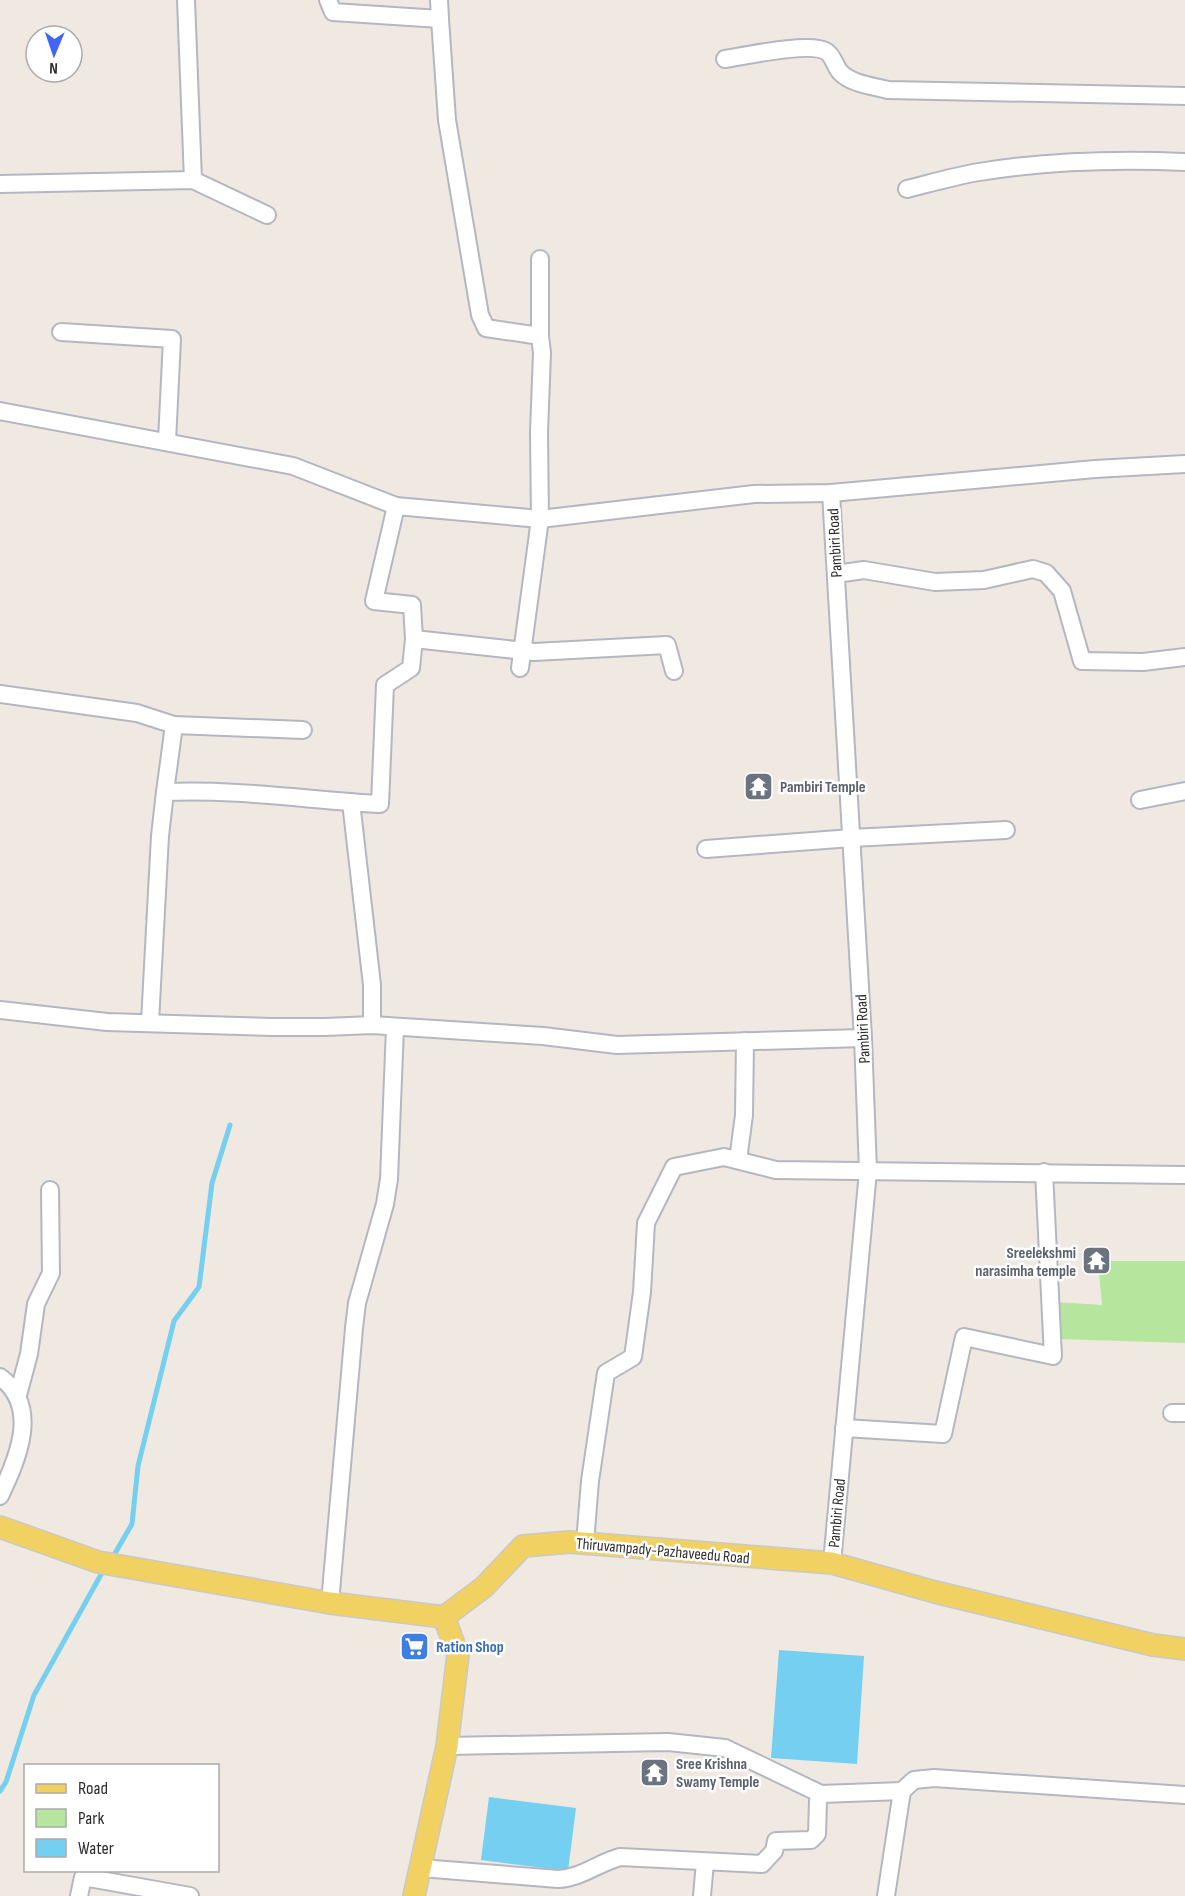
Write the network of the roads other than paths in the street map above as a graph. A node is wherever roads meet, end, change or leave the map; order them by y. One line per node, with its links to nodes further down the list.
1 (186, 0): 8 (street)
2 (328, 0): 4 (street)
3 (439, 0): 4 (street)
4 (440, 19): 14 (street)
5 (724, 59): 6 (street)
6 (1185, 96)
7 (1185, 162): 10 (street)
8 (194, 180): 9 (street); 11 (street)
9 (0, 184)
10 (907, 189)
11 (267, 214)
12 (540, 259): 14 (street)
13 (61, 332): 16 (street)
14 (540, 336): 20 (street)
15 (0, 411): 16 (street)
16 (167, 441): 19 (street)
17 (1185, 464): 18 (street)
18 (831, 493): 20 (street); 21 (street, Pambiri Road)
19 (396, 506): 20 (street); 22 (street)
20 (540, 519): 24 (street)
21 (836, 574): 23 (street); 34 (street, Pambiri Road)
22 (414, 639): 24 (street); 32 (street)
23 (1185, 657)
24 (521, 660): 25 (street)
25 (674, 670)
26 (0, 694): 27 (street)
27 (174, 725): 28 (street); 30 (street)
28 (303, 730)
29 (1185, 791): 31 (street)
30 (165, 792): 32 (street); 37 (street)
31 (1140, 800)
32 (351, 802): 38 (street)
33 (1006, 830): 34 (street)
34 (852, 838): 35 (street); 40 (street, Pambiri Road)
35 (706, 849)
36 (0, 1010): 37 (street)
37 (150, 1022): 38 (street)
38 (372, 1024): 39 (street)
39 (395, 1027): 41 (street); 54 (street)
40 (863, 1038): 41 (street); 43 (street, Pambiri Road)
41 (745, 1041): 42 (street)
42 (738, 1160): 43 (street); 52 (street)
43 (868, 1171): 44 (street); 49 (street, Pambiri Road)
44 (1044, 1172): 45 (street); 49 (street)
45 (1185, 1174)
46 (50, 1190): 48 (street)
47 (0, 1377): 48 (street)
48 (18, 1395): 50 (street)
49 (844, 1428): 53 (street, Pambiri Road)
50 (0, 1496)
51 (0, 1527): 54 (main road)
52 (585, 1543): 53 (main road, Thiruvampady-Pazhaveedu Road); 55 (main road, Thiruvampady-Pazhaveedu Road)
53 (832, 1563): 56 (main road, Thiruvampady-Pazhaveedu Road)
54 (330, 1603): 55 (main road)
55 (444, 1617): 57 (main road)
56 (1185, 1649)
57 (447, 1746): 59 (street); 62 (main road)
58 (902, 1791): 59 (street); 60 (street); 68 (street)
59 (821, 1794): 61 (street)
60 (1185, 1795)
61 (705, 1862): 63 (street); 67 (street)
62 (421, 1868): 63 (street); 66 (main road)
63 (559, 1888)
64 (79, 1896): 65 (street)
65 (190, 1896)
66 (414, 1896)
67 (702, 1896)
68 (885, 1896)

